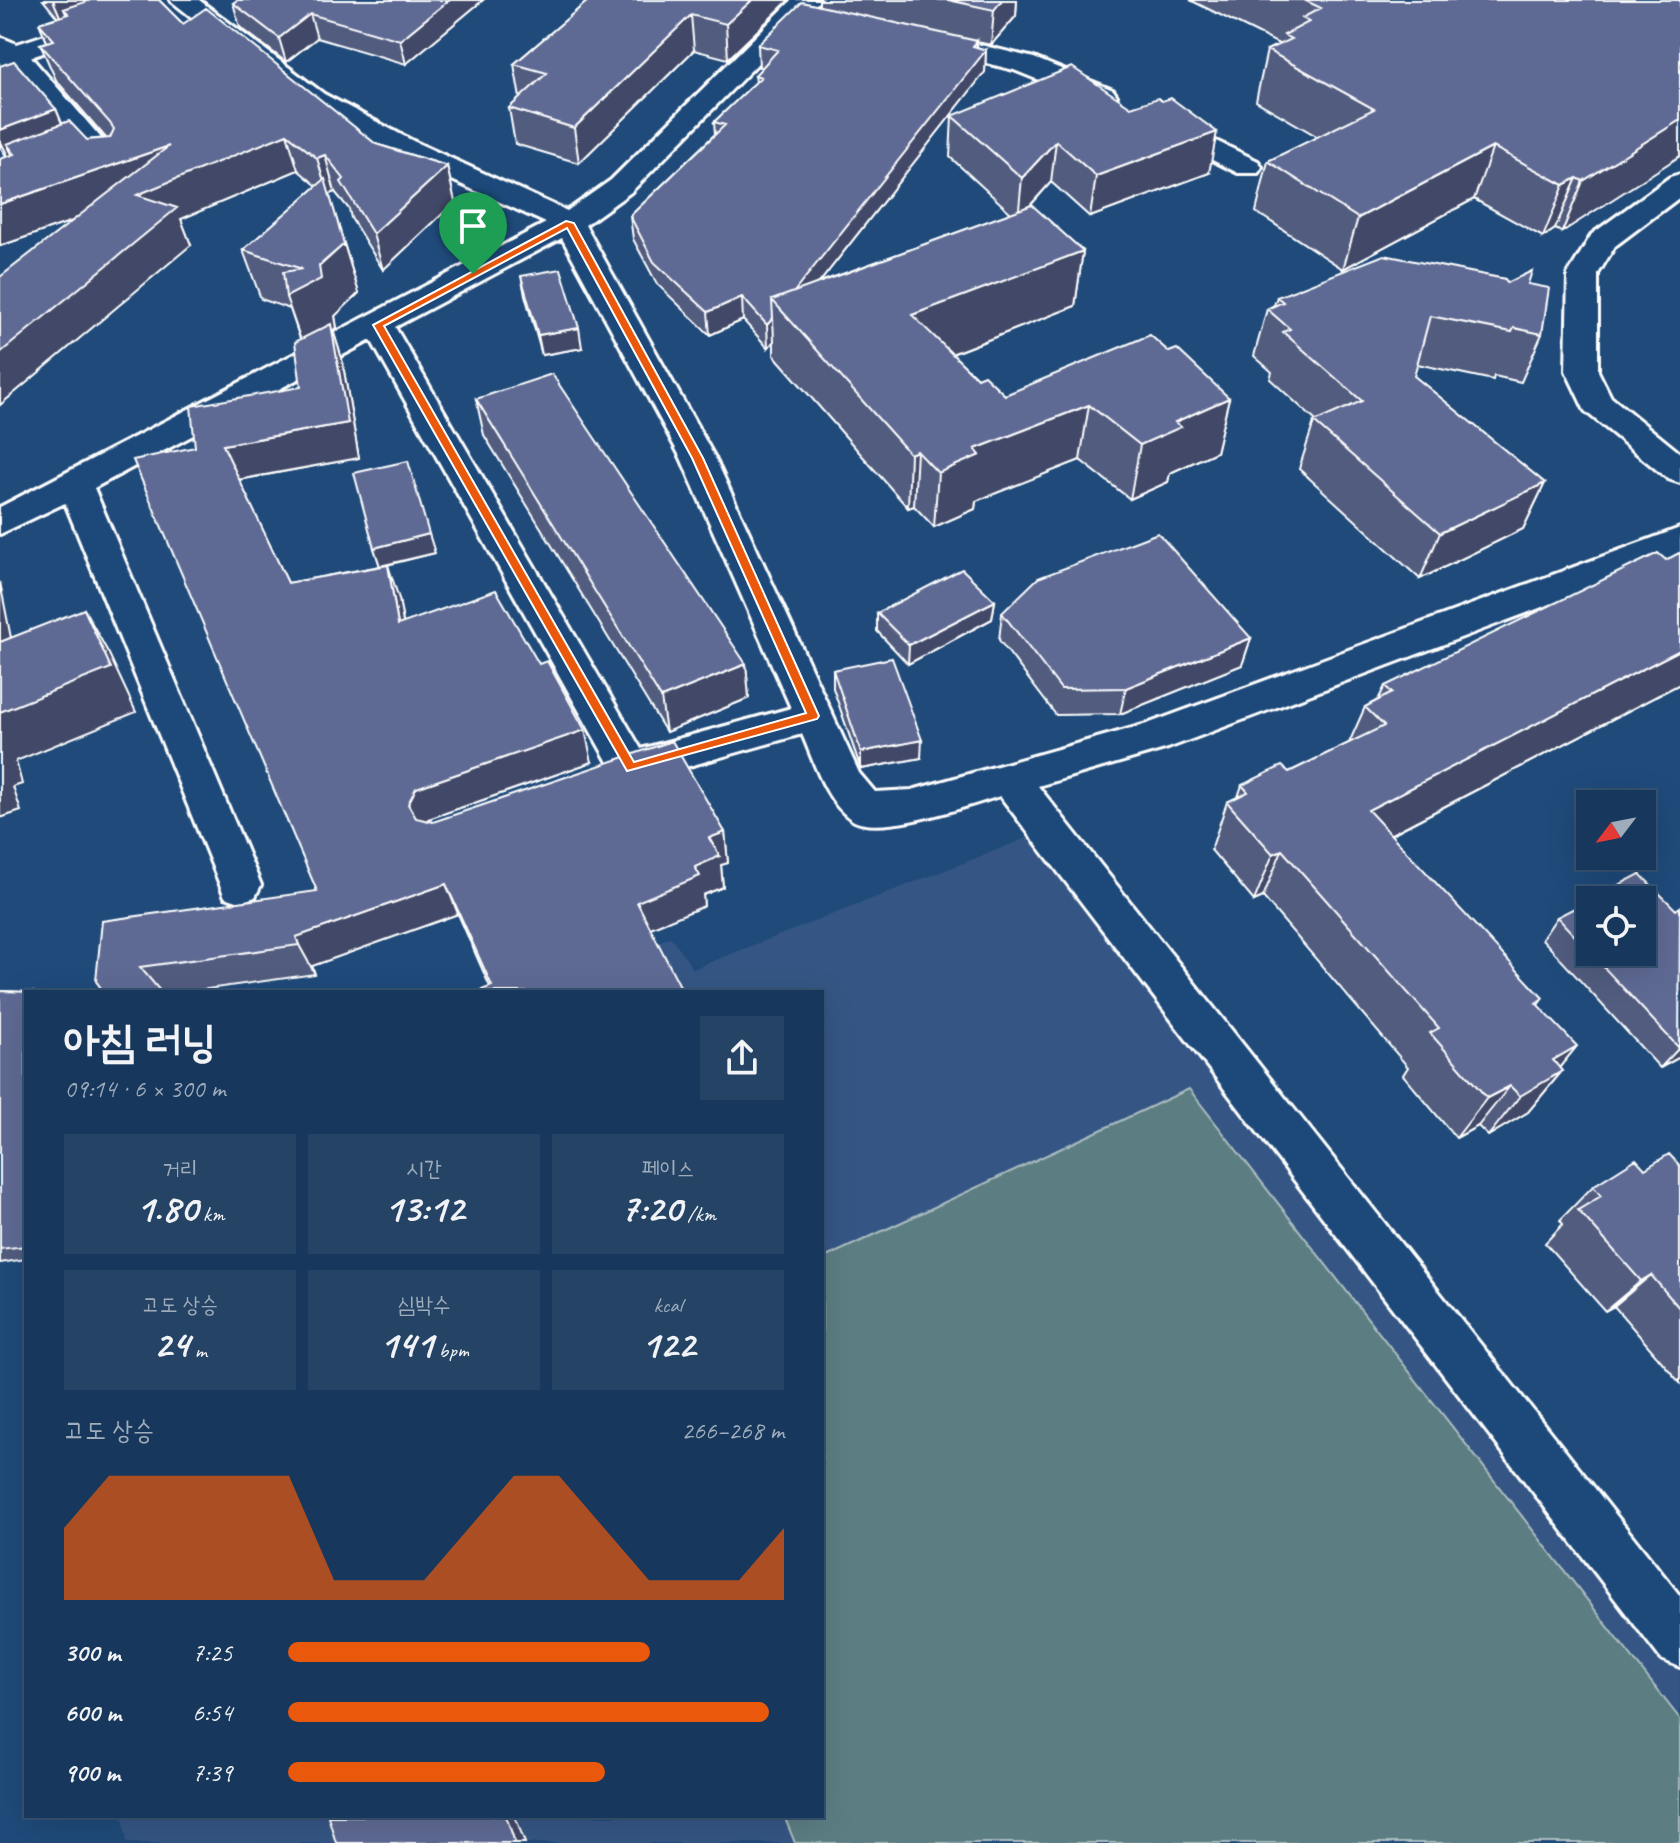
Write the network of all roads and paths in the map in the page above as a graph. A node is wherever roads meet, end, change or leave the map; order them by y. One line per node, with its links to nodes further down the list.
1 (176, 2): 9 (street)
2 (809, 10): 9 (street)
3 (134, 14): 5 (street)
4 (911, 37): 7 (street)
5 (4, 52): 6 (street)
6 (112, 167)
7 (1248, 167)
8 (1680, 183): 11 (street)
9 (569, 223): 10 (street); 15 (street)
10 (378, 325): 12 (street); 16 (street)
11 (1680, 471)
12 (74, 482): 13 (street); 19 (street)
13 (0, 522)
14 (1680, 541): 17 (street)
15 (813, 716): 16 (street); 17 (street)
16 (631, 767): 18 (street)
17 (1008, 777): 20 (street)
18 (588, 783)
19 (240, 885)
20 (1680, 1640)

